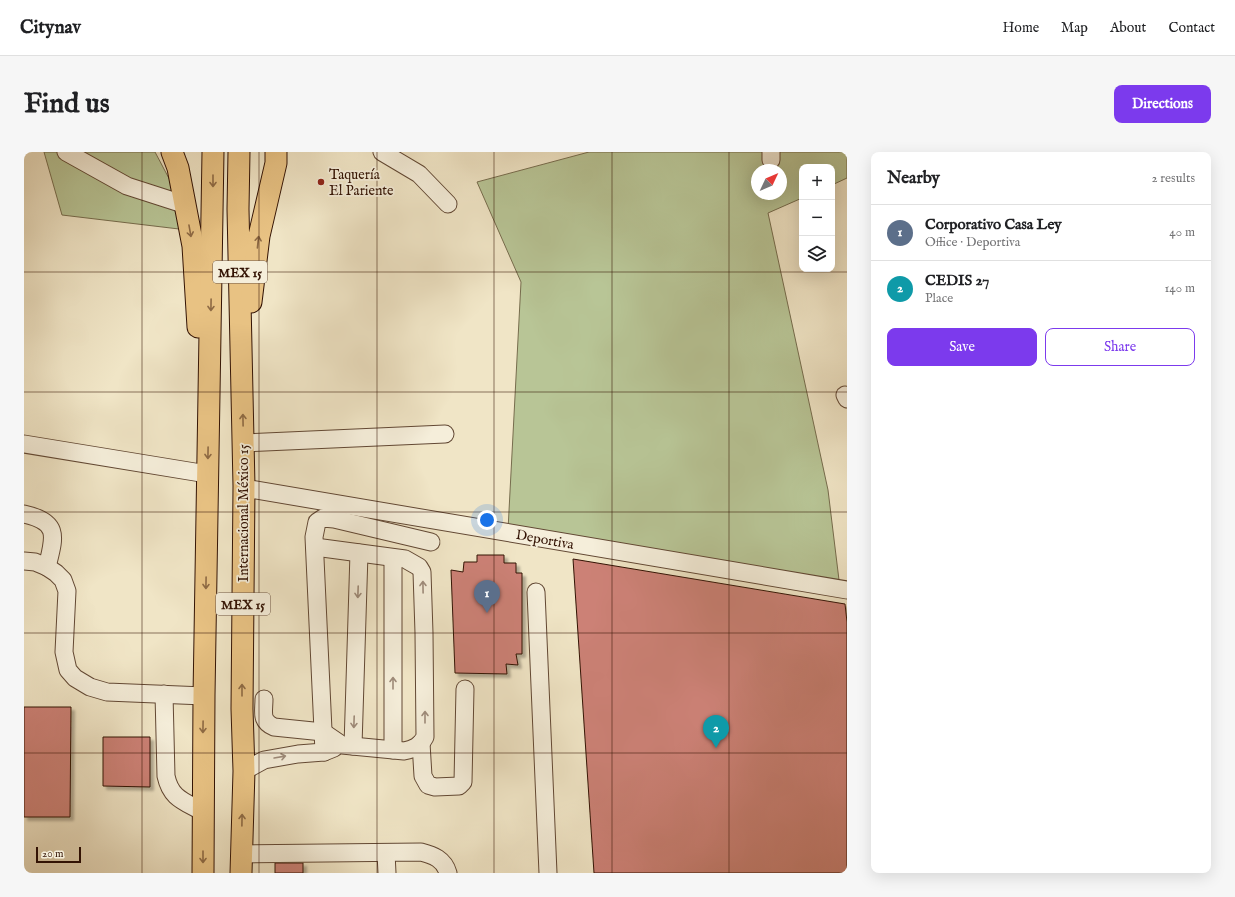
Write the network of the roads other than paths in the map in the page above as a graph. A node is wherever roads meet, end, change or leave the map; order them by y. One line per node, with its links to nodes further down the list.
1 (66, 152): 8 (street)
2 (172, 152): 8 (main road)
3 (213, 152): 10 (main road, MEX 15, one-way to 10)
4 (238, 152): 9 (main road, Internacional México 15 / MEX 15)
5 (382, 152): 7 (street)
6 (278, 156): 9 (main road, one-way to 6)
7 (448, 204)
8 (186, 205): 10 (main road, one-way to 10)
9 (241, 336): 12 (main road, Internacional México 15 / MEX 15, one-way to 9)
10 (208, 414): 14 (main road, MEX 15, one-way to 14)
11 (445, 434): 12 (street)
12 (243, 442): 15 (main road, Internacional México 15 / MEX 15)
13 (24, 444): 14 (street)
14 (207, 474): 27 (main road, MEX 15, one-way to 27)
15 (244, 486): 23 (street, Deportiva); 34 (main road, Internacional México 15 / MEX 15, one-way to 15)
16 (24, 514): 22 (street)
17 (431, 542): 18 (street)
18 (314, 547): 19 (street); 29 (street)
19 (359, 553): 20 (street); 31 (street, one-way to 31)
20 (393, 558): 30 (street, one-way to 20); 32 (street, one-way to 20)
21 (24, 561): 22 (street)
22 (47, 567): 26 (street)
23 (847, 590)
24 (536, 592): 41 (street)
25 (465, 689): 30 (street)
26 (164, 694): 27 (street); 35 (street)
27 (204, 696): 35 (main road, MEX 15, one-way to 35)
28 (264, 699): 29 (street)
29 (323, 732): 31 (street); 33 (street)
30 (421, 743): 32 (street)
31 (347, 745): 32 (street); 33 (street)
32 (393, 750)
33 (324, 752): 34 (street, one-way to 33)
34 (244, 771): 37 (main road, Internacional México 15 / MEX 15, one-way to 34)
35 (203, 812): 38 (main road, MEX 15, one-way to 38)
36 (386, 853): 37 (street); 39 (street); 40 (street)
37 (241, 864)
38 (203, 873)
39 (387, 873)
40 (448, 873)
41 (548, 873)

